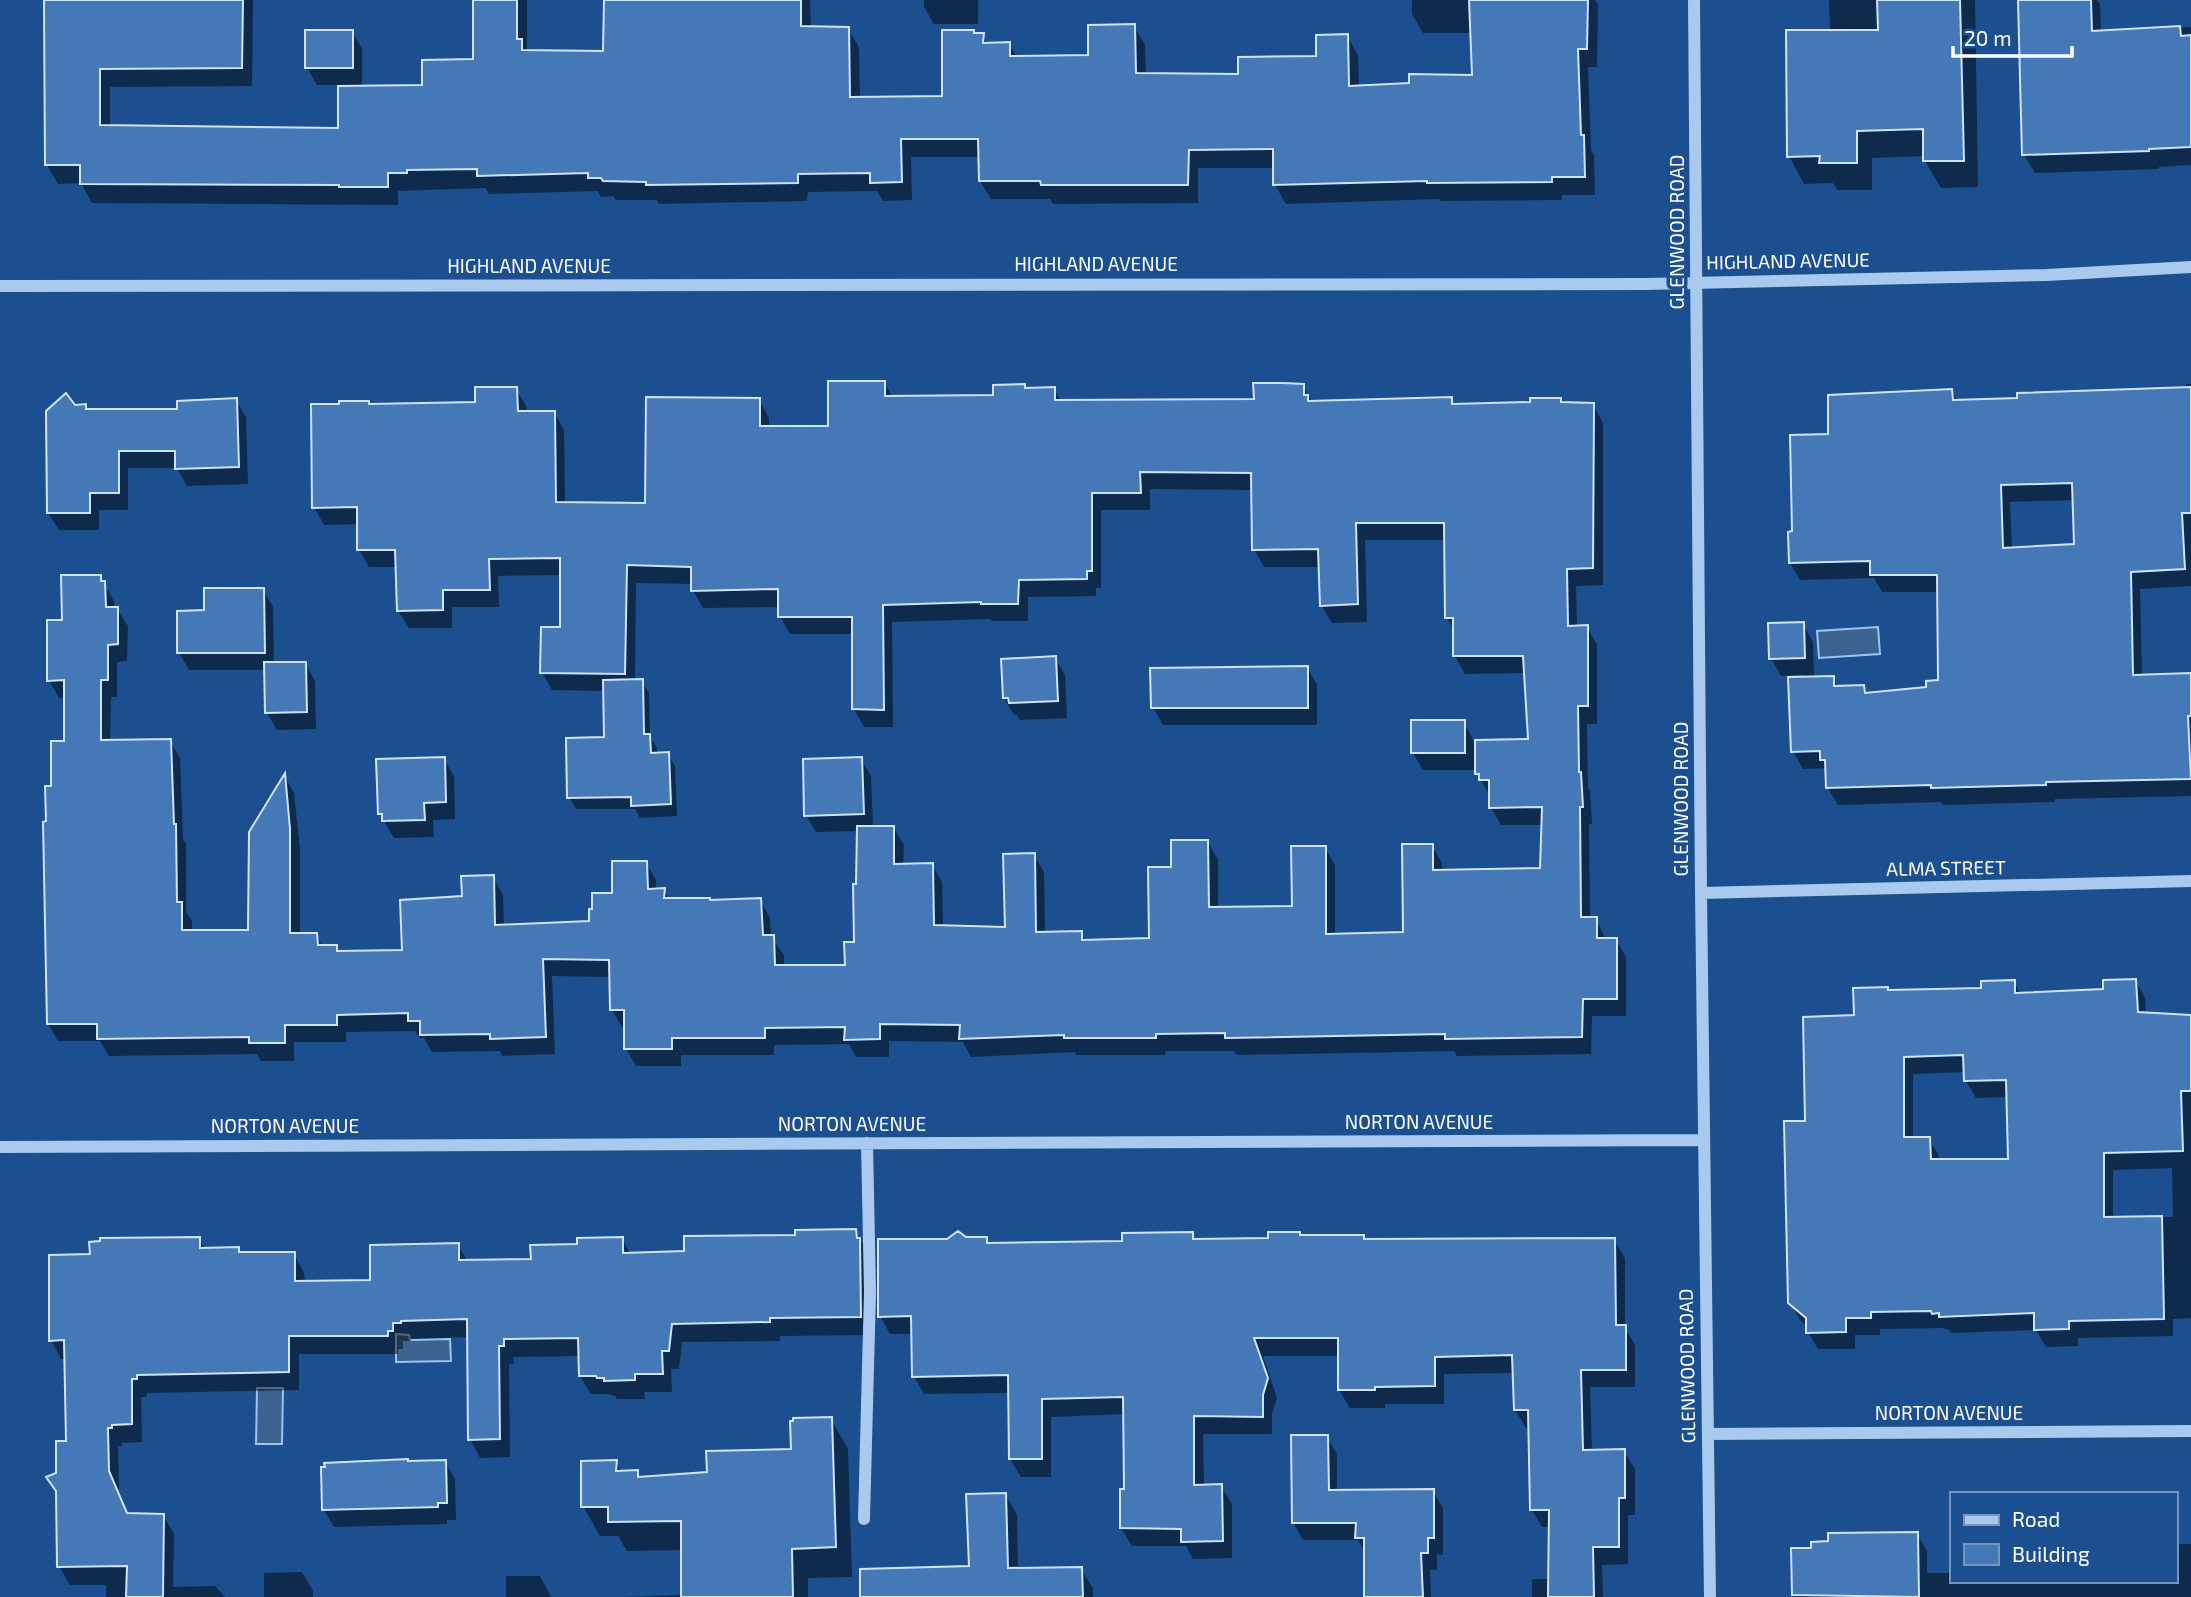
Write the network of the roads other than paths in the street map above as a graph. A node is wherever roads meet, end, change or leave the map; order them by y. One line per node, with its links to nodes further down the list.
1 (1694, 0): 3 (street, GLENWOOD ROAD)
2 (2191, 267): 3 (street, HIGHLAND AVENUE)
3 (1698, 282): 4 (street, HIGHLAND AVENUE); 6 (street, GLENWOOD ROAD)
4 (0, 286)
5 (2191, 881): 6 (street, ALMA STREET)
6 (1701, 893): 7 (street, GLENWOOD ROAD)
7 (1704, 1140): 8 (street, NORTON AVENUE); 11 (street, GLENWOOD ROAD)
8 (867, 1143): 9 (street, NORTON AVENUE); 12 (street)
9 (0, 1147)
10 (2191, 1431): 11 (street, NORTON AVENUE)
11 (1708, 1434): 13 (street, GLENWOOD ROAD)
12 (864, 1519)
13 (1710, 1597)

